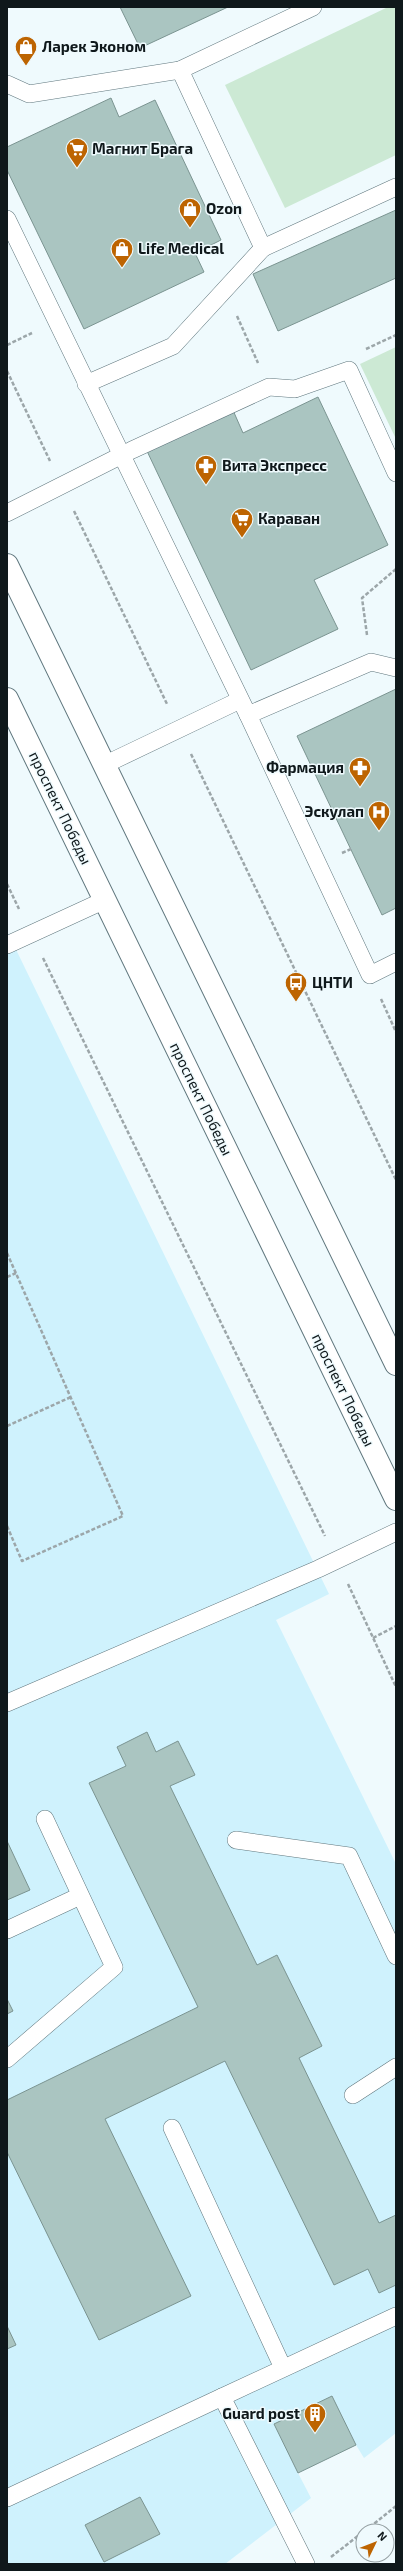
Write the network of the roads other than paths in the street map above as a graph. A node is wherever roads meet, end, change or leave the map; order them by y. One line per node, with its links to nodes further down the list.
1 (313, 7): 2 (lane)
2 (180, 70): 3 (lane); 6 (lane)
3 (7, 84)
4 (396, 187): 6 (lane)
5 (7, 219): 7 (lane)
6 (263, 248): 7 (lane)
7 (86, 384): 8 (lane)
8 (122, 457): 9 (lane); 10 (lane); 14 (lane)
9 (396, 473)
10 (7, 513)
11 (7, 565): 15 (main road)
12 (396, 668): 14 (lane)
13 (7, 699): 16 (main road, проспект Победы)
14 (244, 708): 15 (lane); 18 (lane)
15 (104, 765): 19 (main road)
16 (105, 900): 17 (lane); 20 (main road, проспект Победы)
17 (7, 945)
18 (396, 962)
19 (396, 1364)
20 (396, 1499)
21 (396, 1532): 22 (lane)
22 (8, 1699)
23 (45, 1819): 25 (lane)
24 (236, 1840): 27 (lane)
25 (80, 1896): 26 (lane); 28 (lane)
26 (7, 1930)
27 (396, 1956)
28 (7, 2059)
29 (396, 2067): 30 (lane)
30 (353, 2095)
31 (172, 2128): 33 (lane)
32 (396, 2316): 33 (lane)
33 (283, 2368): 34 (lane)
34 (222, 2397): 35 (lane); 36 (lane)
35 (7, 2498)
36 (306, 2564)

